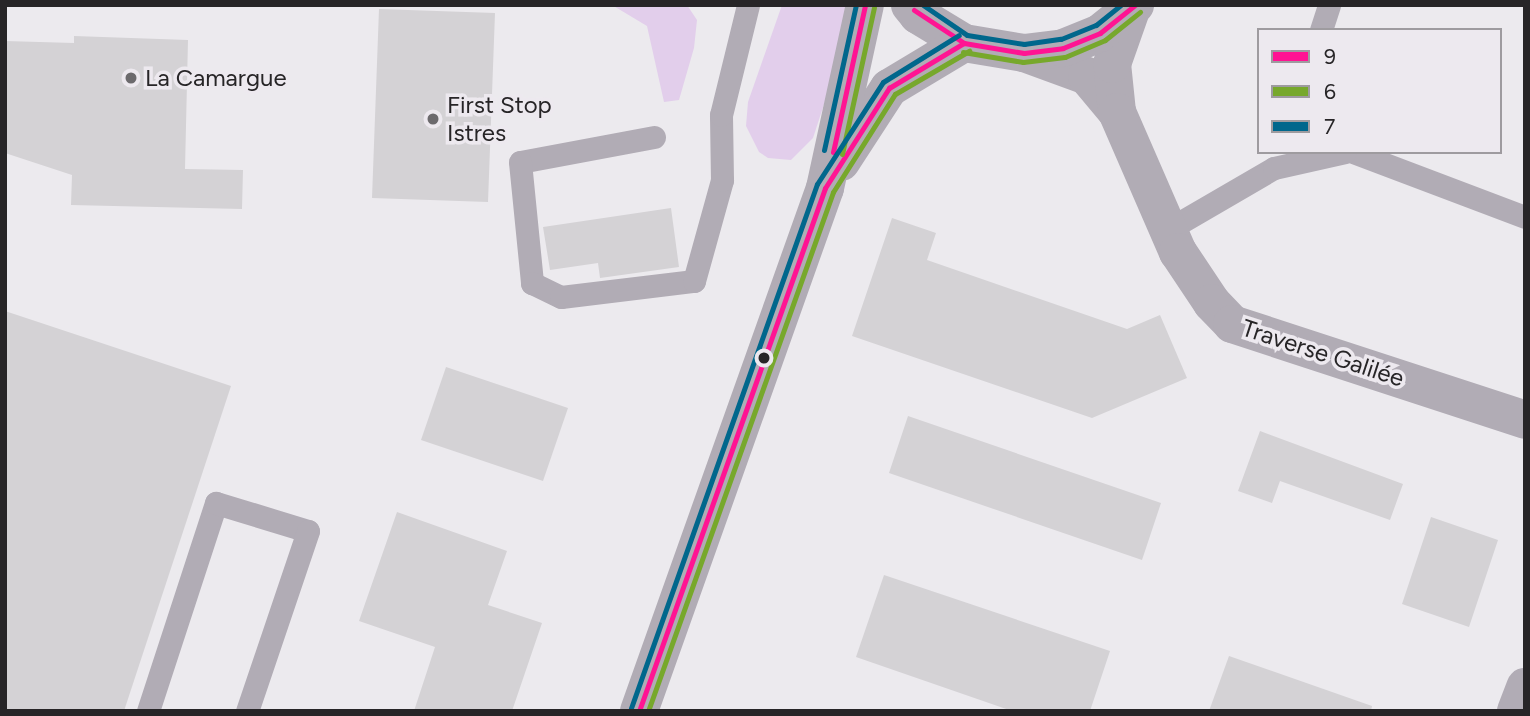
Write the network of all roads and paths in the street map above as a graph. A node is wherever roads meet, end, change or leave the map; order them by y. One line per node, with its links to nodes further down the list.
1 (748, 5): 10 (lane)
2 (865, 5): 14 (street)
3 (910, 5): 7 (street)
4 (1329, 5): 6 (lane)
5 (1133, 8): 8 (street); 9 (street, Traverse Galilée)
6 (1322, 28)
7 (964, 43): 8 (street); 14 (street)
8 (1024, 53): 9 (street, Traverse Galilée)
9 (1117, 112): 16 (street, Traverse Galilée)
10 (654, 137)
11 (1328, 154): 13 (lane)
12 (1358, 154): 15 (lane)
13 (1276, 160): 16 (lane)
14 (825, 188): 21 (street)
15 (1525, 217)
16 (1168, 229): 17 (street, Traverse Galilée)
17 (1525, 420)
18 (1525, 687): 22 (street)
19 (148, 711): 20 (lane)
20 (247, 711)
21 (639, 711)
22 (1516, 711)

